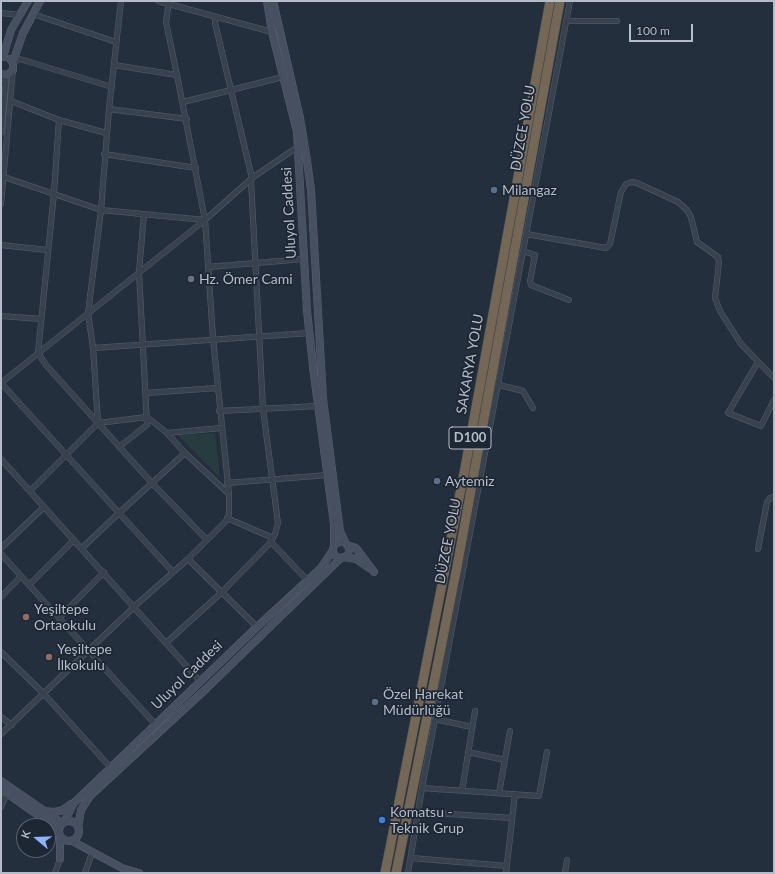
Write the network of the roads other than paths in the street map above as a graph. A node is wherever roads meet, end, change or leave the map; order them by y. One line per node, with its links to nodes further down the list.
1 (28, 1): 12 (main road)
2 (40, 1): 13 (main road)
3 (120, 1): 18 (street)
4 (158, 1): 10 (street)
5 (267, 1): 17 (main road, Uluyol Caddesi)
6 (273, 1): 34 (main road, Uluyol Caddesi)
7 (550, 1): 155 (highway, SAKARYA YOLU / D100)
8 (560, 1): 156 (highway, DÜZCE YOLU / D100)
9 (570, 1): 15 (street)
10 (169, 2): 14 (street); 23 (street)
11 (1, 13): 12 (street)
12 (20, 14): 19 (main road)
13 (32, 14): 18 (street); 20 (main road)
14 (215, 17): 17 (street); 26 (street)
15 (567, 21): 16 (street); 45 (street)
16 (617, 21)
17 (272, 32): 24 (main road, Uluyol Caddesi)
18 (116, 42): 21 (street)
19 (2, 58): 20 (main road)
20 (13, 64): 22 (main road); 25 (street); 27 (street)
21 (114, 65): 23 (street); 25 (street)
22 (1, 75): 32 (street)
23 (177, 75): 28 (street)
24 (283, 77): 26 (street); 35 (main road, Uluyol Caddesi)
25 (112, 87): 29 (street)
26 (231, 90): 28 (street); 39 (street)
27 (12, 101): 31 (street); 38 (street)
28 (183, 102): 30 (street)
29 (109, 109): 30 (street); 33 (street)
30 (187, 119): 37 (street)
31 (59, 120): 33 (street); 40 (street)
32 (1, 133)
33 (106, 133): 36 (street)
34 (302, 137): 35 (street); 95 (main road, Uluyol Caddesi)
35 (299, 146): 39 (street); 49 (main road, Uluyol Caddesi)
36 (104, 154): 37 (street); 42 (street)
37 (196, 168): 44 (street)
38 (4, 177): 40 (street); 41 (street)
39 (251, 179): 44 (street); 50 (street)
40 (54, 193): 42 (street); 47 (street)
41 (1, 204)
42 (101, 210): 43 (street); 54 (street)
43 (144, 214): 44 (street); 52 (street)
44 (205, 220): 51 (street); 52 (street)
45 (526, 234): 48 (street); 63 (street)
46 (1, 246): 47 (street)
47 (47, 250): 56 (street)
48 (524, 251): 53 (street); 66 (street)
49 (304, 259): 50 (street); 57 (main road, Uluyol Caddesi)
50 (256, 263): 51 (street); 58 (street)
51 (208, 267): 59 (street)
52 (139, 272): 54 (street); 60 (street)
53 (569, 300)
54 (88, 313): 61 (street); 62 (street)
55 (1, 316): 56 (street)
56 (42, 319): 62 (street)
57 (310, 332): 58 (street); 70 (main road, Uluyol Caddesi)
58 (259, 335): 59 (street); 72 (street)
59 (213, 338): 60 (street); 67 (street)
60 (144, 345): 61 (street); 68 (street)
61 (93, 348): 75 (street)
62 (38, 354): 65 (street); 75 (street)
63 (758, 362): 64 (street); 69 (street)
64 (774, 378)
65 (1, 383): 80 (street)
66 (499, 385): 71 (street); 120 (street)
67 (218, 388): 68 (street); 73 (street)
68 (146, 393): 74 (street)
69 (774, 400)
70 (318, 406): 72 (street); 82 (main road, Uluyol Caddesi)
71 (533, 408)
72 (263, 409): 73 (street); 83 (street)
73 (220, 410): 76 (street)
74 (147, 417): 75 (street); 77 (street); 78 (street)
75 (98, 423): 78 (street); 80 (street)
76 (221, 428): 77 (street); 85 (street)
77 (167, 432): 79 (street)
78 (119, 447): 84 (street)
79 (185, 453): 84 (street); 87 (street)
80 (67, 455): 86 (street); 90 (street)
81 (1, 459): 86 (street)
82 (328, 475): 83 (street); 96 (main road, Uluyol Caddesi)
83 (273, 480): 85 (street); 94 (street)
84 (151, 482): 90 (street); 93 (street)
85 (228, 483): 87 (street)
86 (30, 491): 89 (street)
87 (229, 494): 91 (street)
88 (774, 497): 99 (street)
89 (44, 507): 92 (street); 97 (street)
90 (119, 513): 98 (street); 104 (street)
91 (227, 518): 93 (street); 94 (street)
92 (74, 540): 98 (street); 107 (street)
93 (207, 540): 102 (street)
94 (272, 540): 106 (street); 108 (street)
95 (346, 543): 96 (main road); 101 (main road); 101 (main road)
96 (334, 547): 101 (main road); 106 (main road, Uluyol Caddesi)
97 (1, 548)
98 (82, 548): 103 (street)
99 (758, 549)
100 (1, 554): 105 (street)
101 (343, 557): 142 (main road, Uluyol Caddesi)
102 (188, 558): 104 (street); 108 (street)
103 (104, 572): 110 (street); 111 (street)
104 (173, 572): 110 (street)
105 (21, 576): 107 (street); 109 (street)
106 (308, 581): 112 (main road, Uluyol Caddesi)
107 (29, 585): 111 (street)
108 (222, 592): 112 (street); 113 (street)
109 (1, 597)
110 (135, 606): 113 (street); 114 (street)
111 (59, 618): 114 (street)
112 (257, 627): 116 (main road, Uluyol Caddesi)
113 (167, 642): 116 (street)
114 (89, 651): 117 (street); 121 (street)
115 (1, 652): 117 (street)
116 (200, 680): 121 (main road, Uluyol Caddesi)
117 (44, 694): 122 (street); 129 (street)
118 (475, 711): 123 (street)
119 (1, 717): 122 (street)
120 (435, 719): 123 (street); 131 (street)
121 (155, 724): 129 (main road, Uluyol Caddesi)
122 (12, 725): 125 (street)
123 (472, 726): 126 (street)
124 (510, 731): 128 (street)
125 (1, 734)
126 (468, 752): 128 (street); 133 (street)
127 (547, 752): 135 (street)
128 (505, 760): 134 (street)
129 (111, 768): 136 (main road, Uluyol Caddesi)
130 (1, 781): 138 (main road)
131 (422, 788): 133 (street); 139 (street)
132 (4, 791): 137 (street); 143 (main road)
133 (462, 791): 134 (street)
134 (499, 793): 135 (street)
135 (515, 794): 140 (street)
136 (78, 799): 138 (main road); 141 (main road, Uluyol Caddesi)
137 (1, 807)
138 (39, 809): 141 (main road)
139 (418, 812): 140 (street); 146 (street)
140 (512, 818): 150 (street)
141 (63, 823): 142 (main road); 143 (main road)
142 (78, 831): 144 (main road); 148 (main road)
143 (59, 834): 144 (main road); 147 (main road)
144 (71, 841): 145 (main road); 147 (main road)
145 (92, 853): 148 (main road); 153 (street)
146 (411, 858): 150 (street); 157 (street)
147 (60, 859): 152 (street)
148 (103, 859): 151 (main road)
149 (567, 860): 159 (street)
150 (507, 866): 158 (street)
151 (121, 871): 154 (main road)
152 (55, 873)
153 (85, 873)
154 (139, 873)
155 (384, 873)
156 (396, 873)
157 (408, 873)
158 (506, 873)
159 (565, 873)

